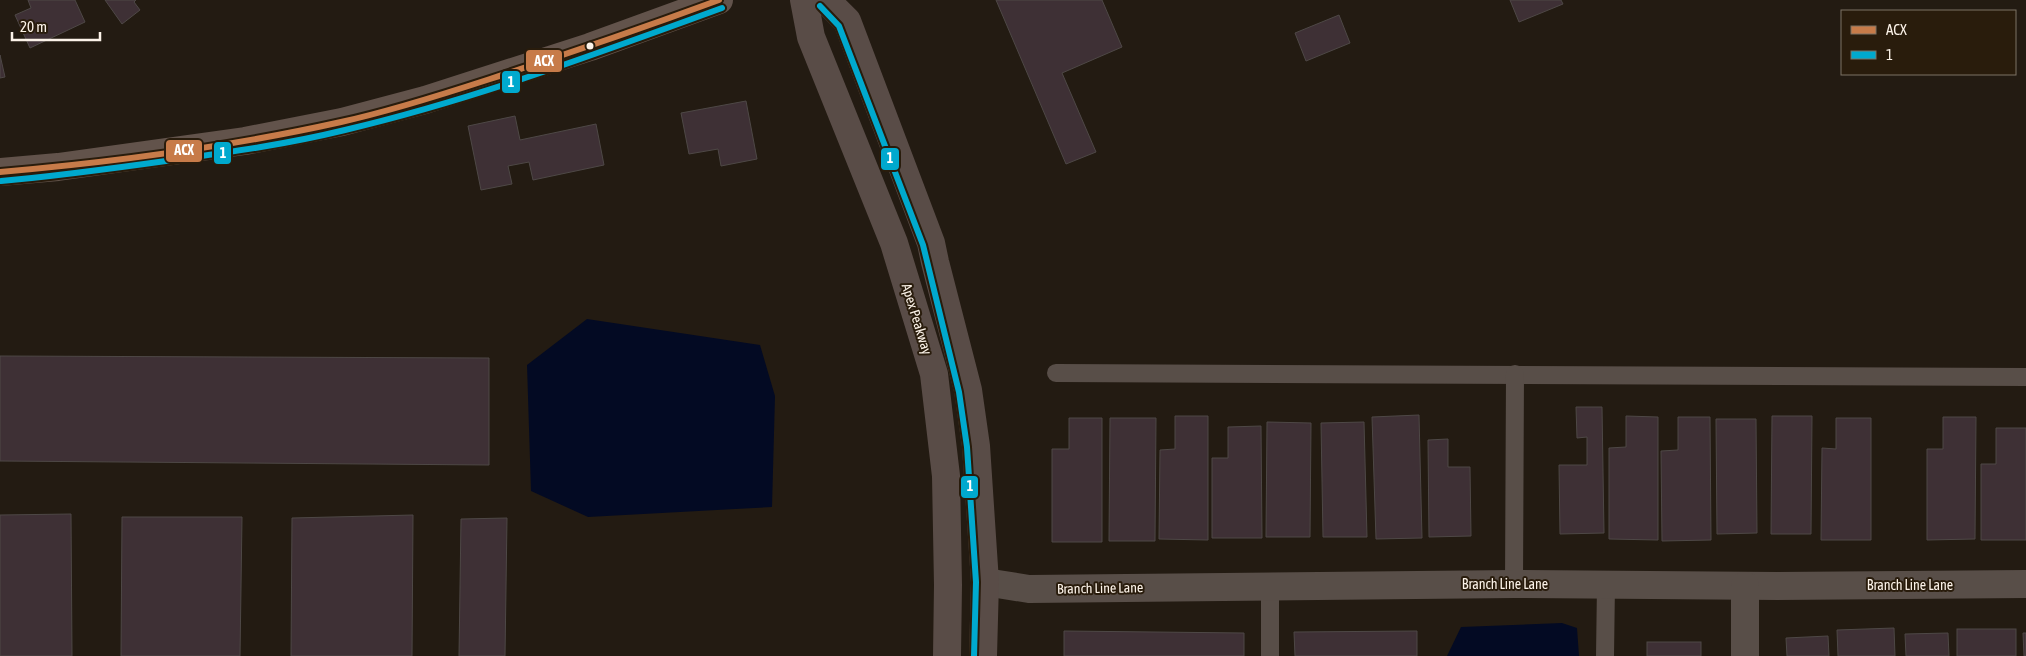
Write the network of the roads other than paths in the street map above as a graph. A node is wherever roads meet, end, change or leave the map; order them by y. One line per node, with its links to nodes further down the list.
1 (719, 0): 4 (main road)
2 (804, 0): 14 (main road, Apex Peakway)
3 (826, 0): 8 (main road)
4 (0, 172)
5 (1056, 373): 6 (lane)
6 (1515, 374): 7 (lane); 9 (lane)
7 (2026, 377)
8 (985, 582): 12 (street, Branch Line Lane); 15 (main road)
9 (1514, 584): 10 (street, Branch Line Lane); 12 (street, Branch Line Lane)
10 (1606, 584): 13 (street, Branch Line Lane); 17 (lane)
11 (2026, 584): 13 (street, Branch Line Lane)
12 (1270, 586): 16 (lane)
13 (1745, 586): 18 (street)
14 (947, 656)
15 (983, 656)
16 (1270, 656)
17 (1605, 656)
18 (1745, 656)

